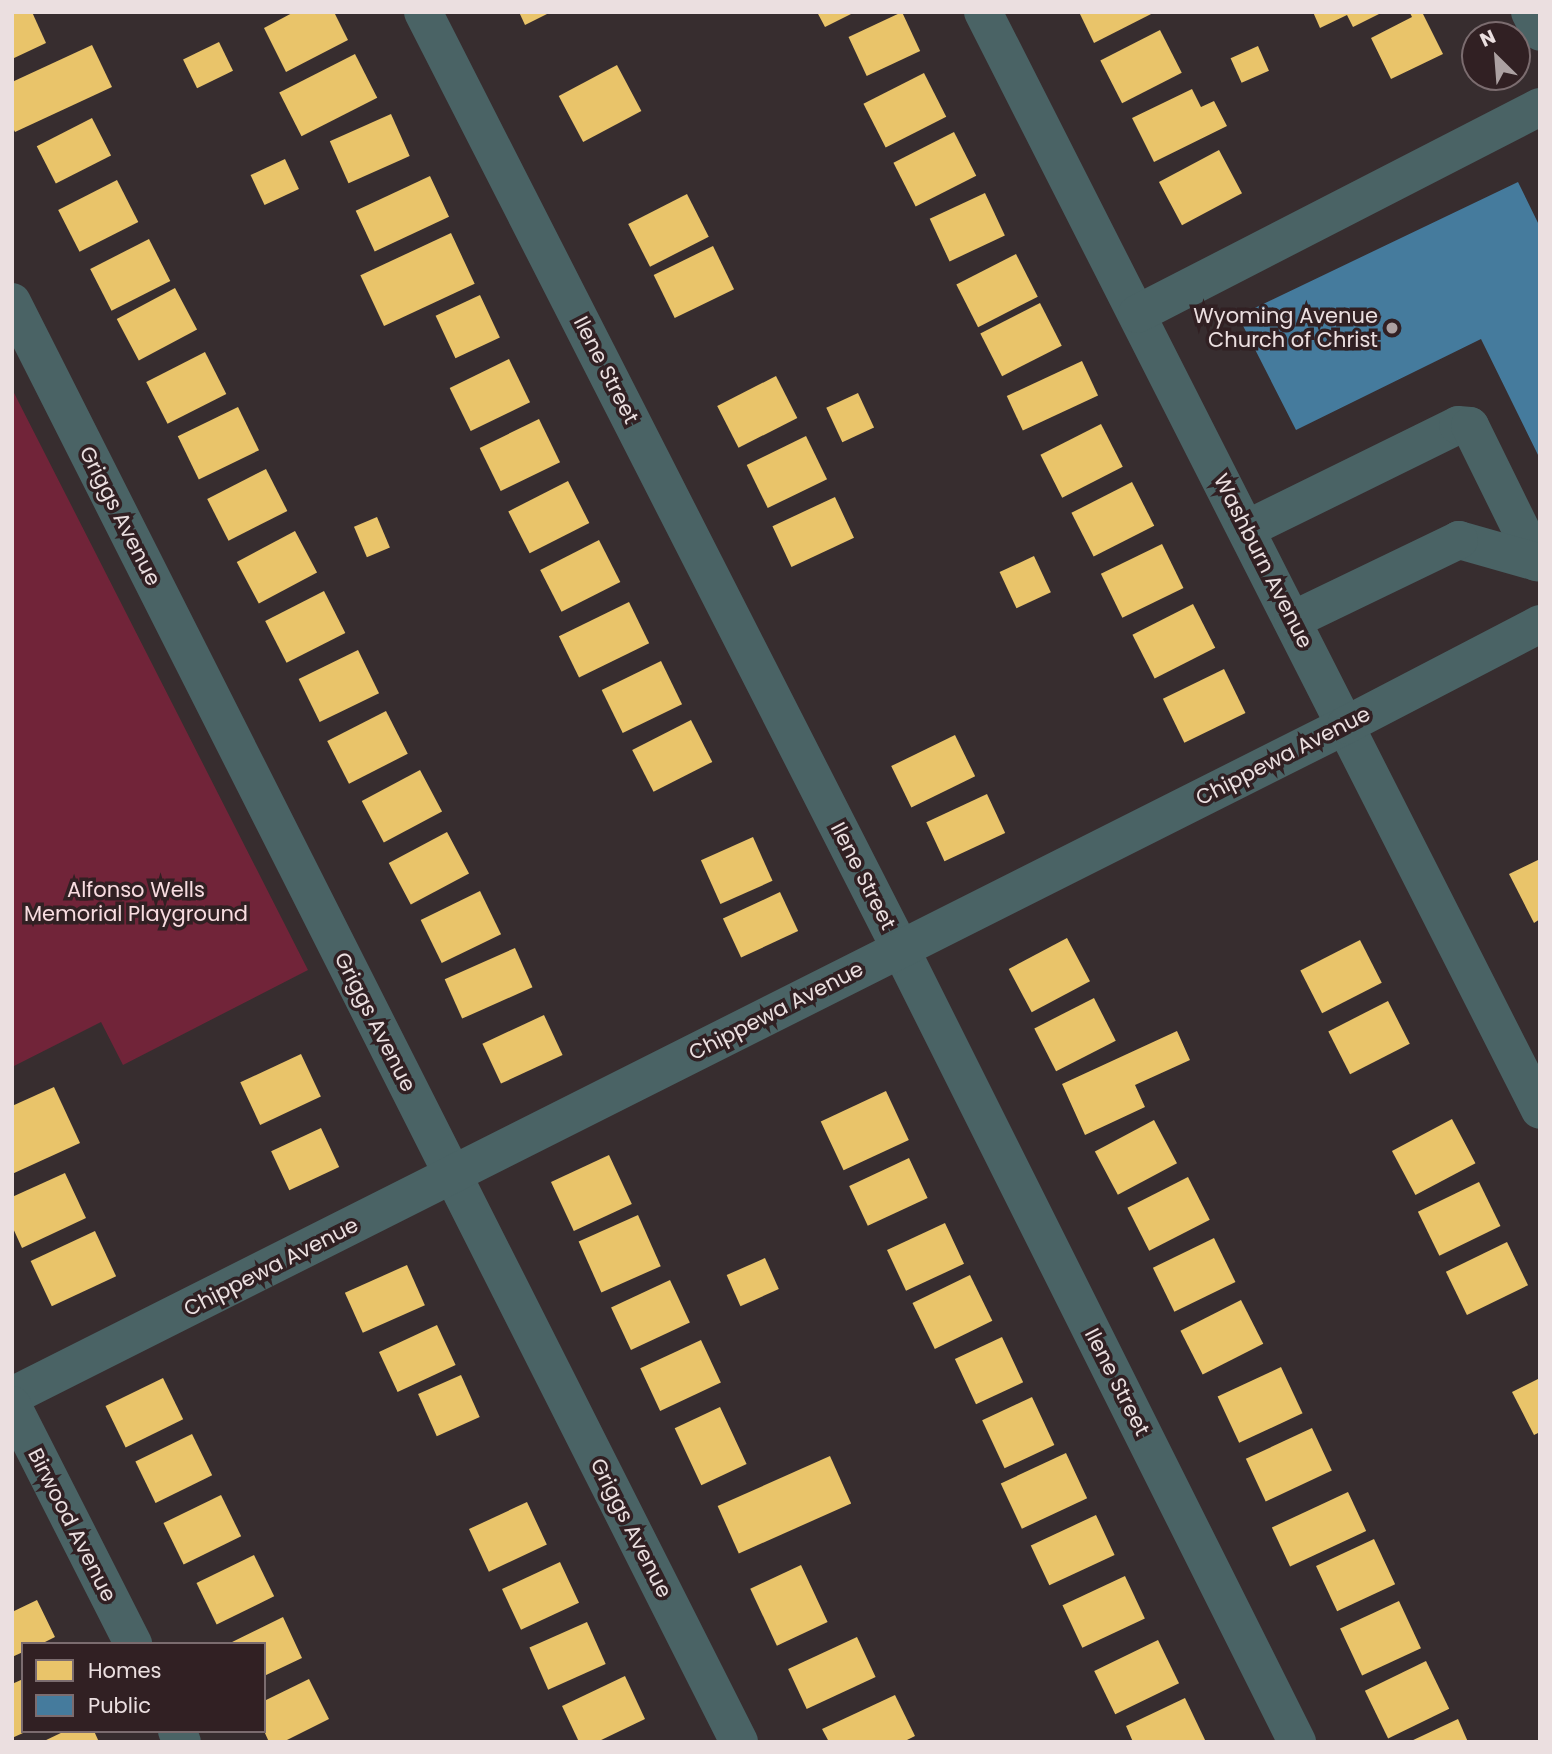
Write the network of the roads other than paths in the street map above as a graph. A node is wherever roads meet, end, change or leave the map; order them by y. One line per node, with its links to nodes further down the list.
1 (423, 12): 13 (street, Ilene Street)
2 (983, 12): 7 (street, Washburn Avenue)
3 (1530, 12): 4 (street)
4 (1540, 32)
5 (1540, 107): 7 (street)
6 (12, 302): 15 (street, Griggs Avenue)
7 (1137, 314): 8 (street, Washburn Avenue)
8 (1247, 529): 9 (street); 10 (street, Washburn Avenue)
9 (1538, 565): 10 (street)
10 (1293, 620): 12 (street, Washburn Avenue)
11 (1540, 624): 12 (street, Chippewa Avenue)
12 (1346, 725): 13 (street, Chippewa Avenue); 14 (street, Washburn Avenue)
13 (900, 948): 15 (street, Chippewa Avenue); 20 (street, Ilene Street)
14 (1540, 1110)
15 (452, 1176): 16 (street, Chippewa Avenue); 19 (street, Griggs Avenue)
16 (12, 1396)
17 (12, 1405): 18 (street, Birwood Avenue)
18 (132, 1642)
19 (739, 1742)
20 (1297, 1742)

